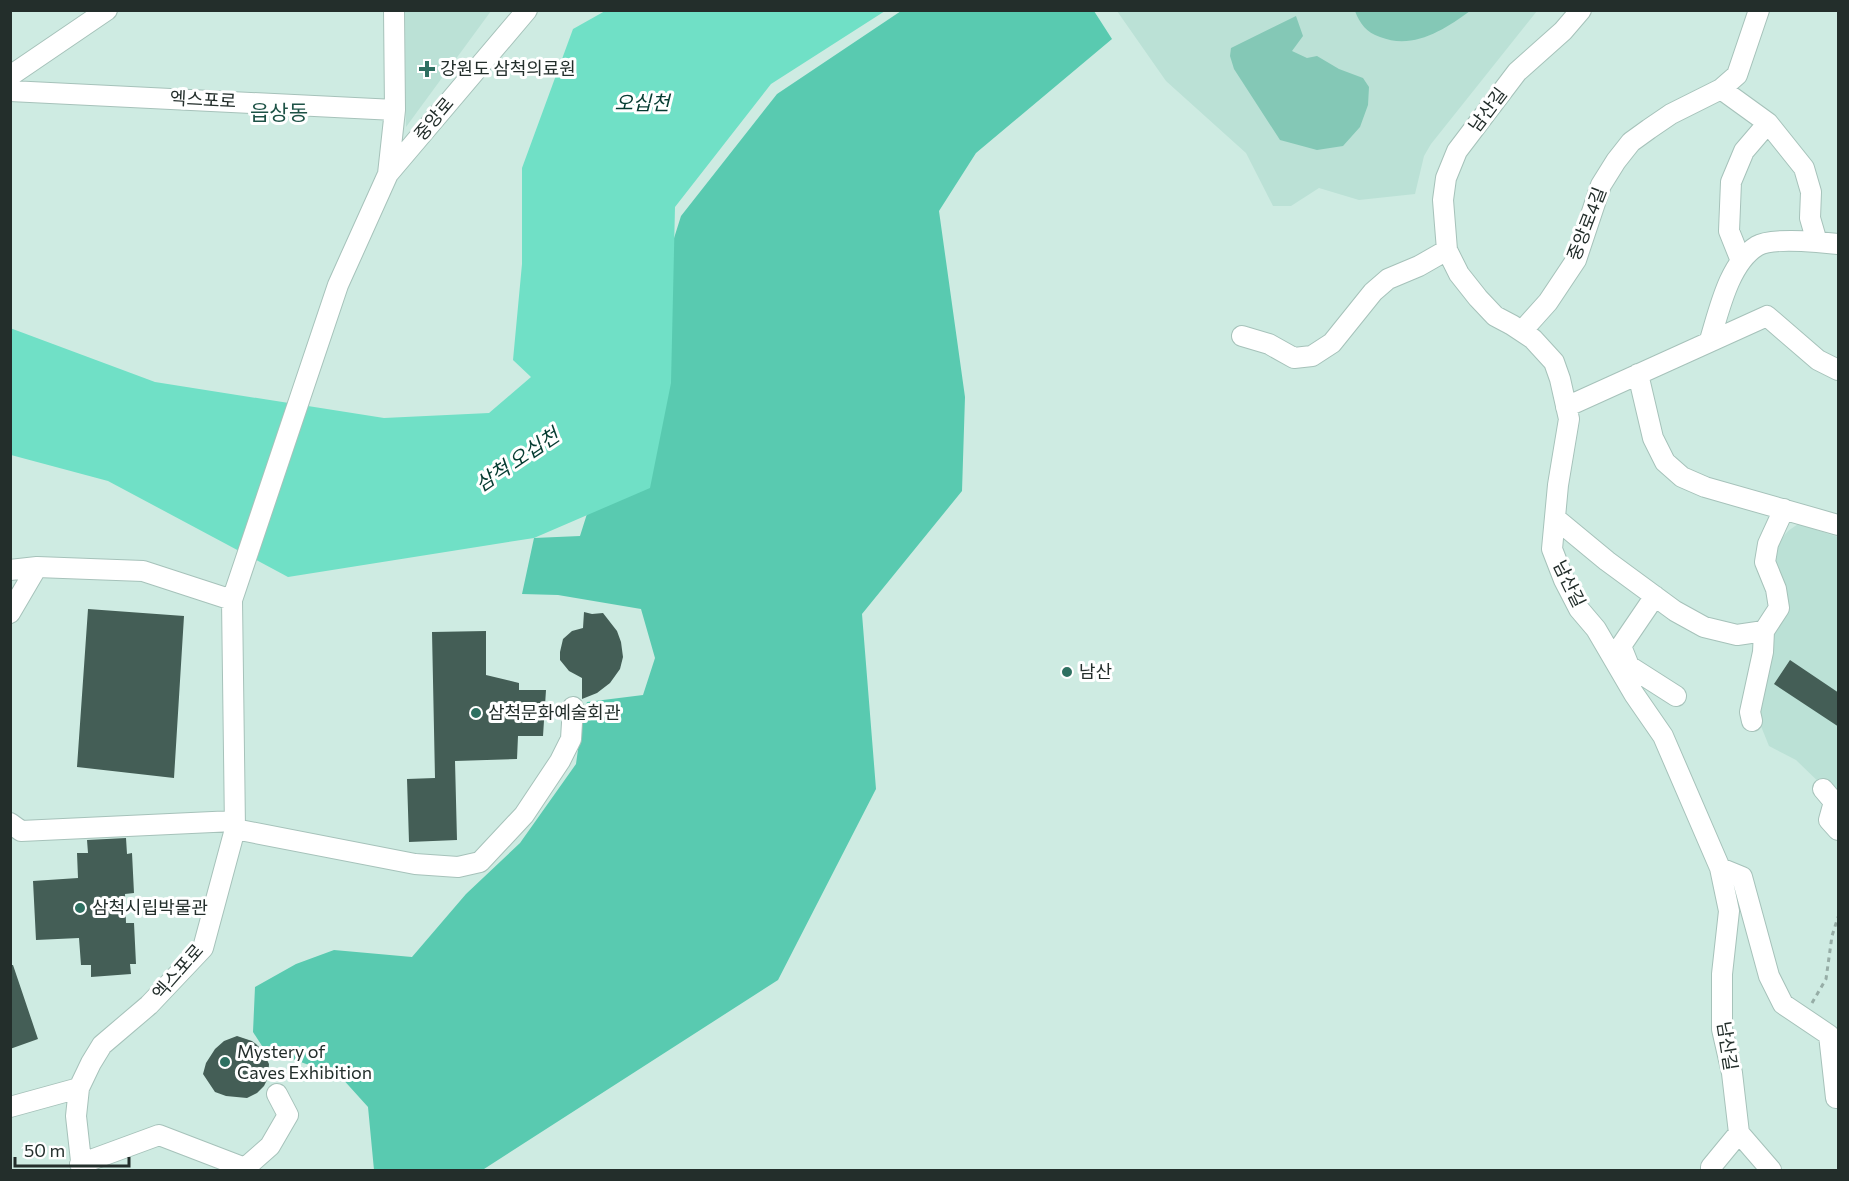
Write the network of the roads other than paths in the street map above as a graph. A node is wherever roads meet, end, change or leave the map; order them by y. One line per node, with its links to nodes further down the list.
1 (107, 10): 6 (street)
2 (394, 10): 9 (street)
3 (527, 10): 11 (street, 중앙로)
4 (1581, 10): 14 (street, 남산길)
5 (1760, 10): 7 (street, 중앙로4길)
6 (10, 76)
7 (1721, 89): 10 (street); 16 (street, 중앙로4길)
8 (10, 91): 9 (street, 엑스포로)
9 (395, 110): 11 (street)
10 (1768, 123): 12 (street); 15 (street)
11 (388, 174): 28 (street, 엑스포로)
12 (1816, 242): 13 (street); 15 (street)
13 (1839, 244)
14 (1447, 250): 16 (street, 남산길); 17 (street)
15 (1741, 261): 18 (street)
16 (1522, 332): 21 (street, 남산길)
17 (1242, 336)
18 (1710, 340): 19 (street); 20 (street)
19 (1839, 370)
20 (1638, 374): 21 (street); 22 (street)
21 (1566, 407): 23 (street, 남산길)
22 (1784, 509): 24 (street); 30 (street)
23 (1555, 518): 27 (street); 31 (street, 남산길)
24 (1839, 525)
25 (37, 567): 26 (street); 28 (street); 29 (street)
26 (10, 570)
27 (1654, 596): 30 (street); 31 (street)
28 (232, 600): 37 (street, 엑스포로)
29 (10, 613)
30 (1764, 631): 34 (street)
31 (1623, 666): 32 (street); 39 (street, 남산길)
32 (1676, 696)
33 (573, 707): 37 (street)
34 (1752, 721)
35 (1823, 789): 38 (street)
36 (10, 823): 37 (street)
37 (234, 825): 40 (street, 엑스포로)
38 (1839, 830)
39 (1720, 868): 42 (street); 44 (street, 남산길)
40 (79, 1088): 43 (street); 45 (street, 엑스포로)
41 (277, 1094): 45 (street)
42 (1836, 1098)
43 (10, 1107)
44 (1739, 1133): 46 (street); 47 (street)
45 (81, 1167)
46 (1711, 1170)
47 (1770, 1170)

